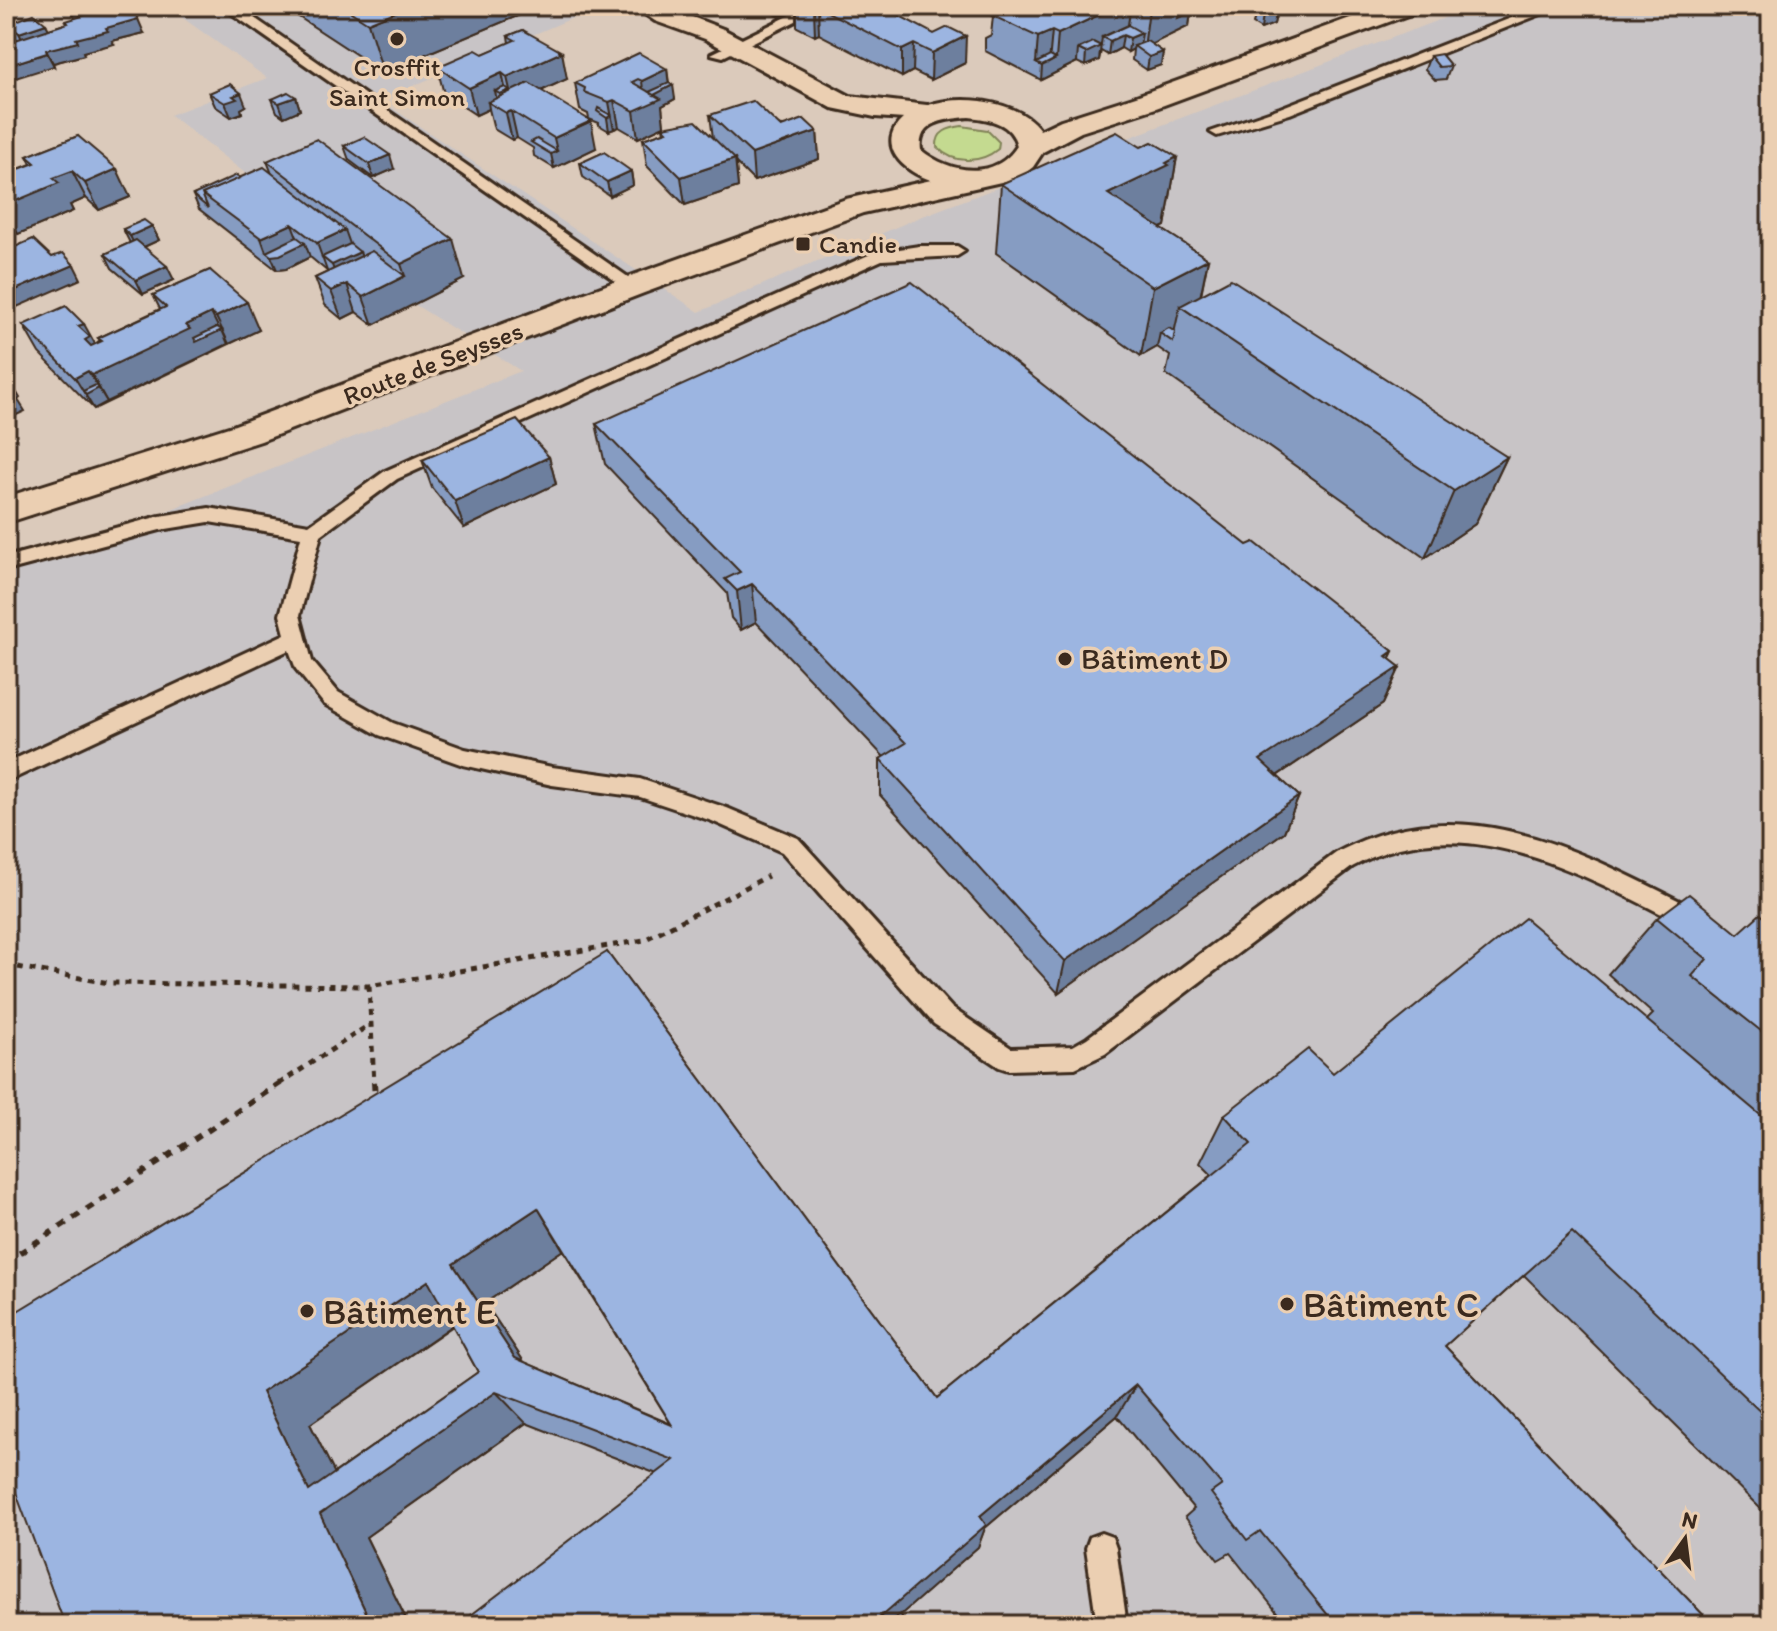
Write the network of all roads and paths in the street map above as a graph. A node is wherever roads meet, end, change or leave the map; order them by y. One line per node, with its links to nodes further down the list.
1 (228, 6): 16 (lane)
2 (819, 6): 6 (lane)
3 (1407, 6): 7 (main road)
4 (1554, 6): 10 (lane)
5 (655, 11): 6 (street)
6 (727, 50): 8 (street); 12 (street)
7 (1146, 102): 9 (main road); 11 (main road)
8 (934, 113): 9 (main road); 12 (main road, Route de Seysses)
9 (1004, 115): 11 (main road)
10 (1217, 132)
11 (1032, 146): 13 (main road, Route de Seysses)
12 (905, 149): 13 (main road); 14 (main road, Route de Seysses)
13 (972, 178): 14 (main road, Route de Seysses)
14 (857, 205): 16 (main road, Route de Seysses)
15 (957, 251): 18 (lane)
16 (633, 286): 17 (main road, Route de Seysses)
17 (6, 510)
18 (312, 532): 19 (lane); 20 (lane)
19 (6, 564)
20 (296, 638): 21 (lane); 22 (lane)
21 (6, 773)
22 (790, 845): 23 (lane); 25 (path)
23 (1718, 930)
24 (6, 965): 25 (path)
25 (369, 986): 26 (path)
26 (369, 1025): 27 (path); 28 (path)
27 (377, 1115)
28 (6, 1262)
29 (1101, 1548): 30 (lane)
30 (1112, 1625)

